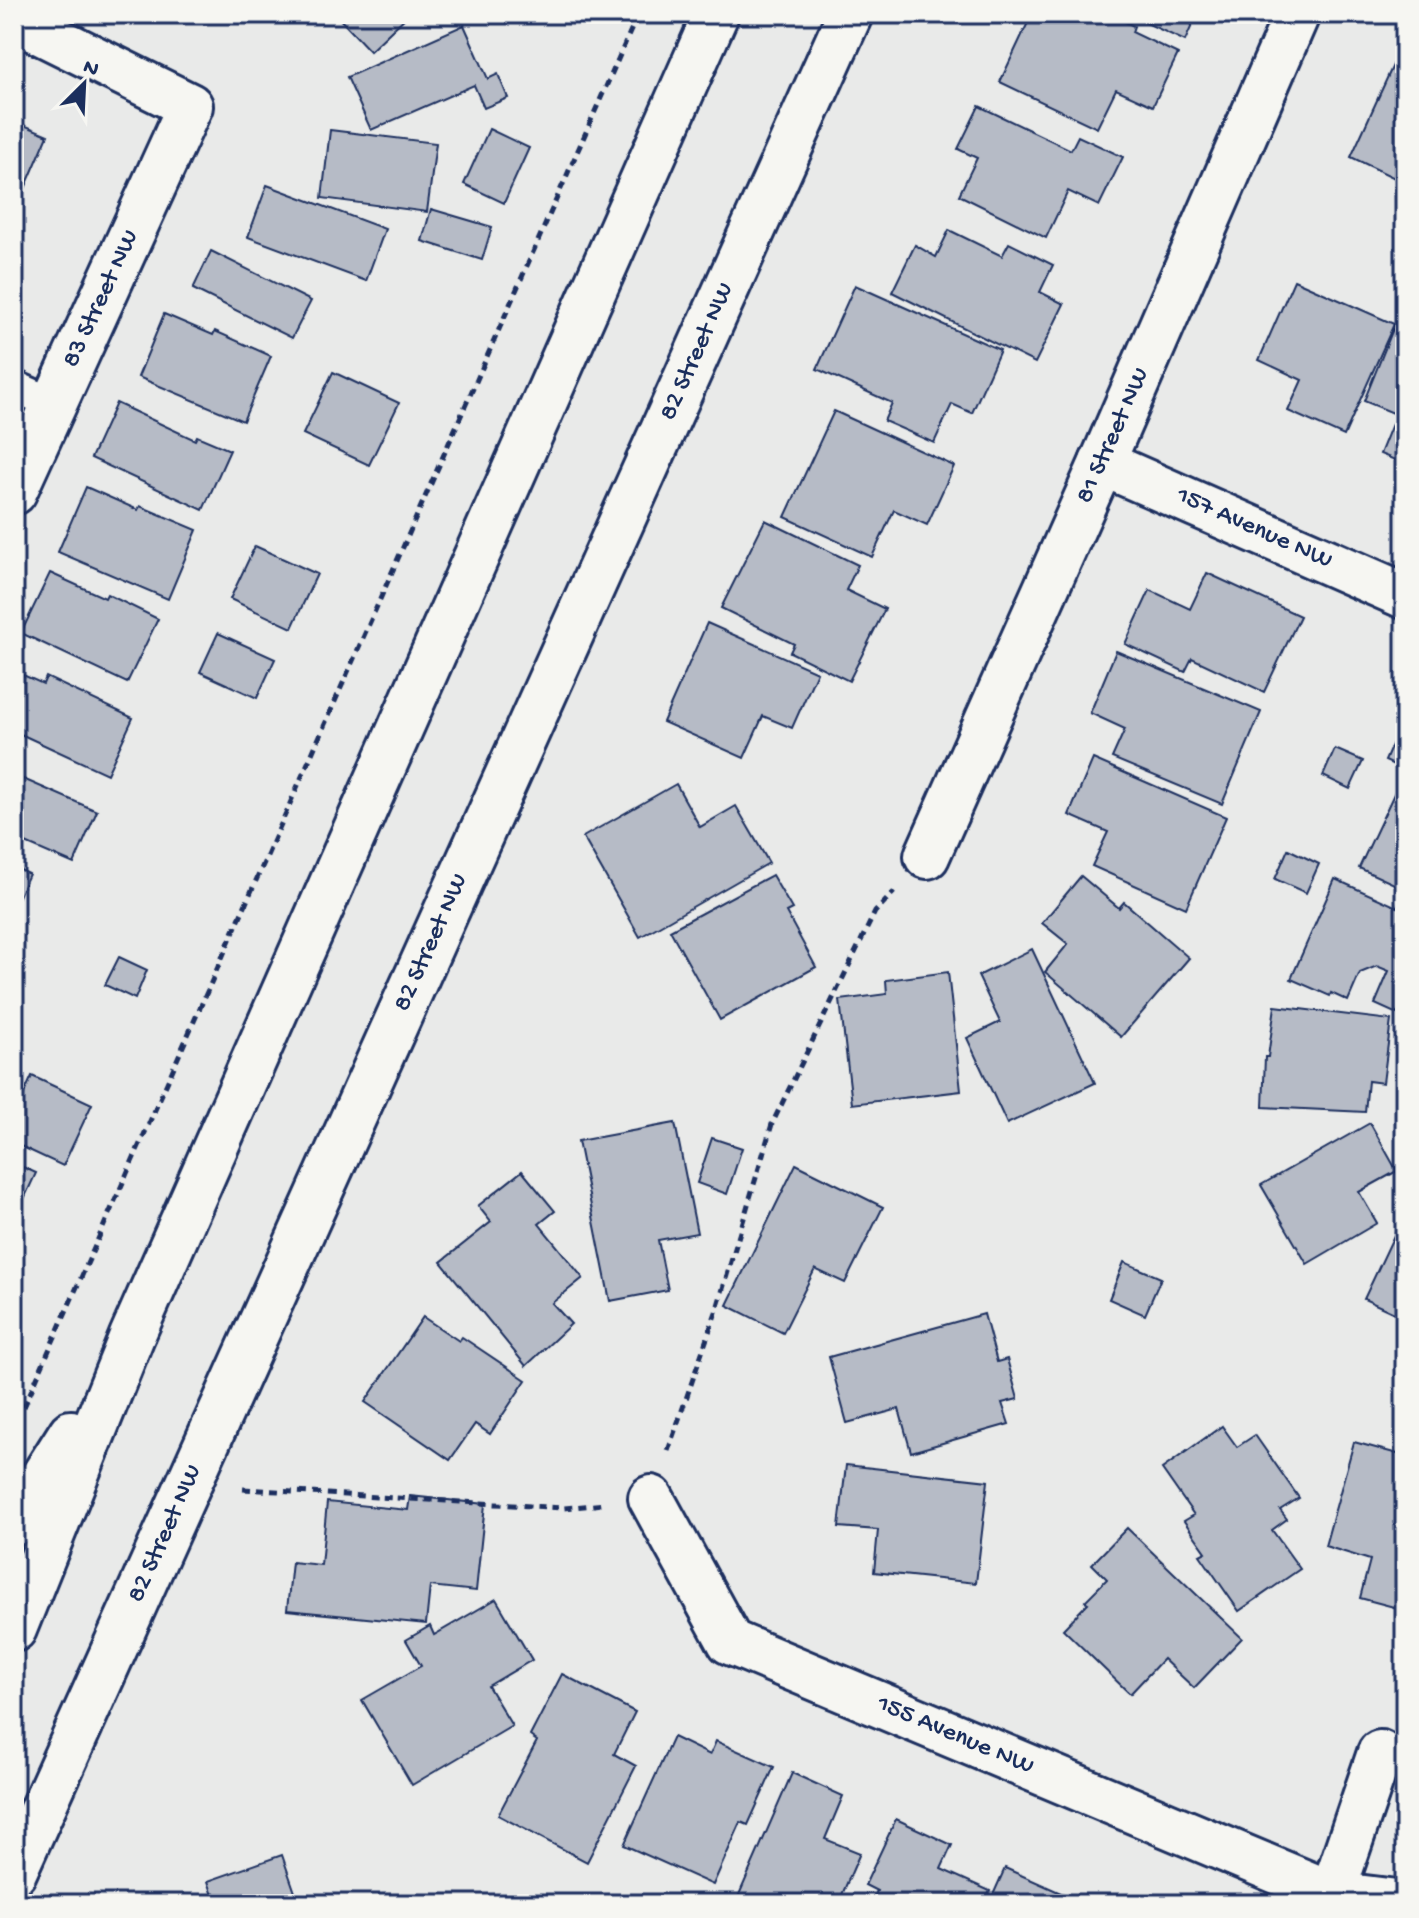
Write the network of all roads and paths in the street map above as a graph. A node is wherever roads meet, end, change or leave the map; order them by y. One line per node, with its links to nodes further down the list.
1 (638, 14): 13 (path)
2 (716, 14): 12 (main road)
3 (850, 14): 19 (main road, 82 Street NW)
4 (1297, 14): 8 (main road, 81 Street NW)
5 (14, 19): 7 (main road, 83 Street NW)
6 (14, 386): 7 (lane)
7 (54, 404): 9 (main road, 83 Street NW)
8 (1102, 463): 10 (main road, 157 Avenue NW); 11 (main road, 81 Street NW)
9 (14, 492)
10 (1405, 596)
11 (927, 856): 15 (path)
12 (132, 1336): 16 (main road); 17 (main road)
13 (20, 1415)
14 (238, 1489): 15 (path)
15 (651, 1498): 20 (main road, 155 Avenue NW)
16 (14, 1523)
17 (14, 1629)
18 (1380, 1753): 20 (main road)
19 (14, 1872)
20 (1332, 1894): 21 (main road, 155 Avenue NW)
21 (1405, 1903)

